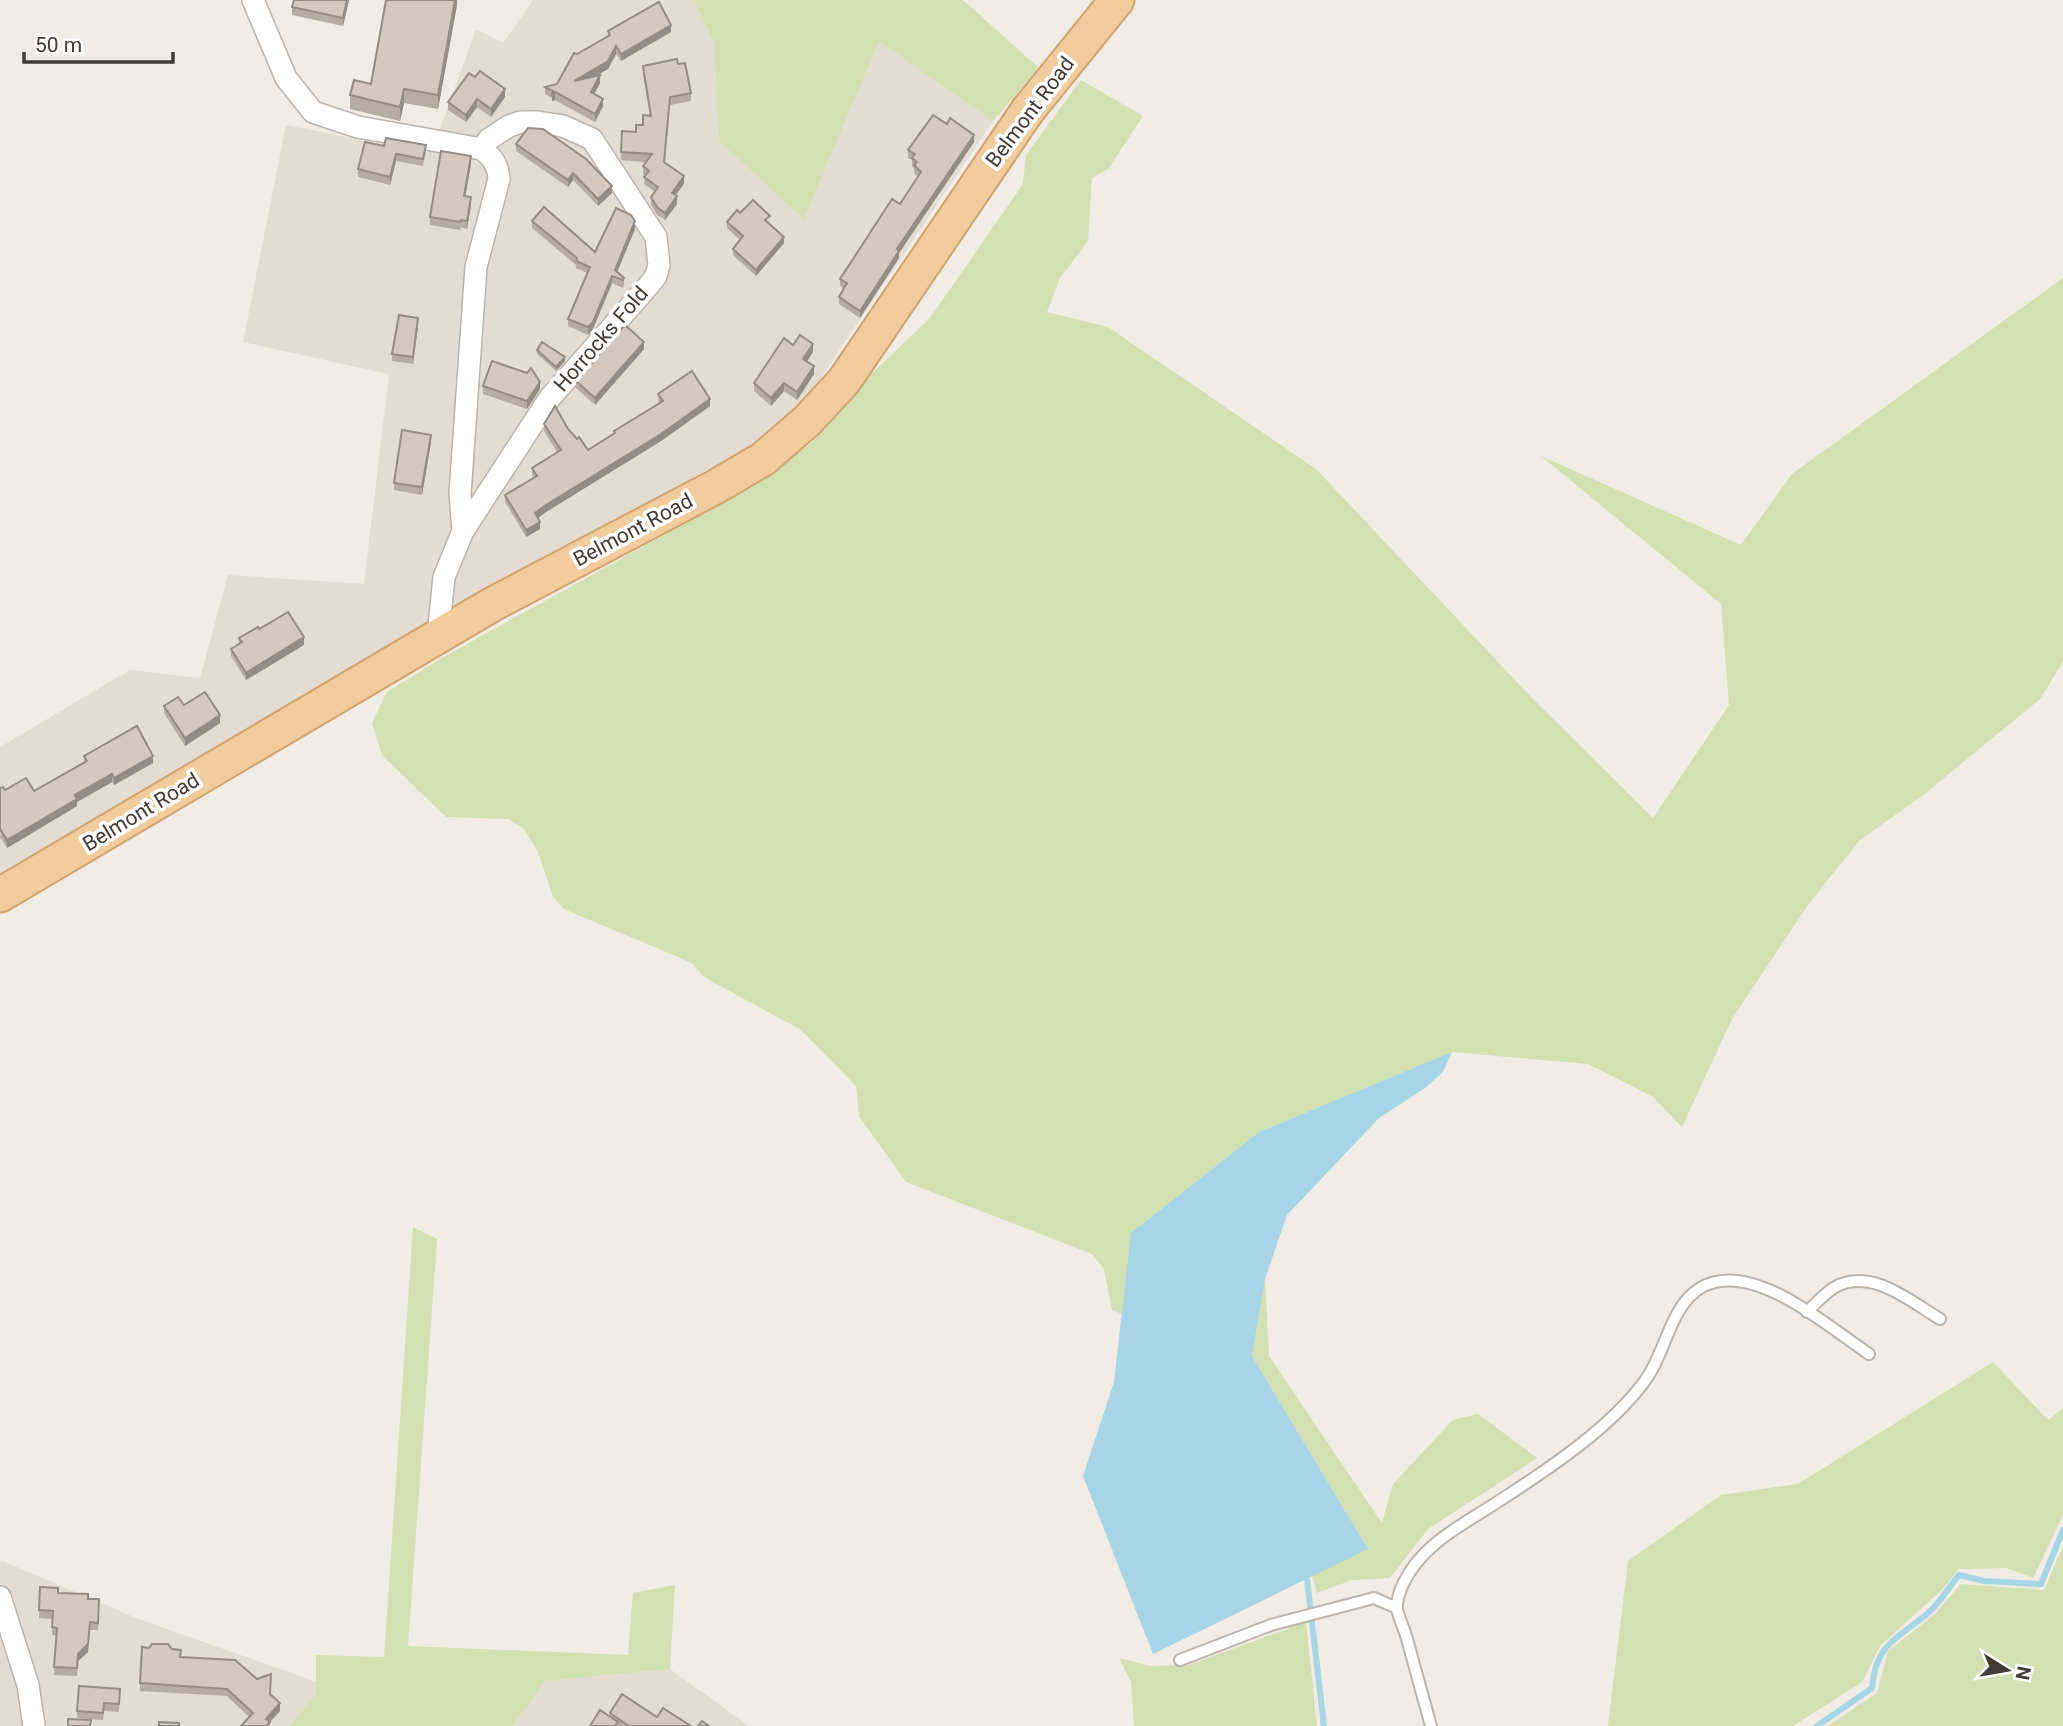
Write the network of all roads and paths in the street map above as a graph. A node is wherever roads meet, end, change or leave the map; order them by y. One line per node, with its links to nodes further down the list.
1 (253, 0): 3 (street)
2 (1117, 0): 5 (main road, Belmont Road)
3 (482, 149): 4 (street, Horrocks Fold); 4 (street, Horrocks Fold)
4 (463, 531): 5 (street, Horrocks Fold)
5 (438, 636): 6 (main road, Belmont Road)
6 (0, 895)
7 (1807, 1312): 8 (lane); 9 (lane); 11 (lane)
8 (1940, 1319)
9 (1869, 1354)
10 (0, 1597): 13 (street)
11 (1397, 1608): 12 (lane); 14 (lane)
12 (1180, 1660)
13 (34, 1726)
14 (1432, 1726)

